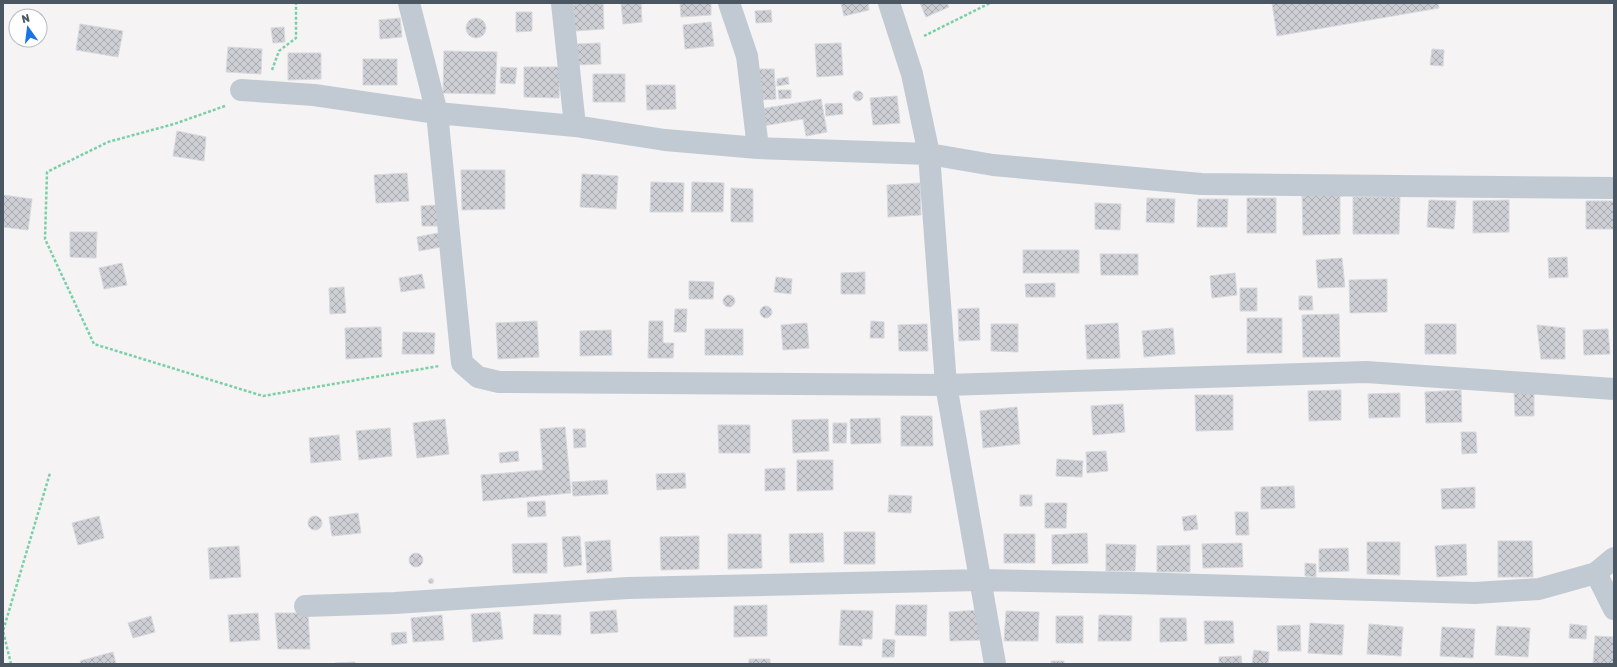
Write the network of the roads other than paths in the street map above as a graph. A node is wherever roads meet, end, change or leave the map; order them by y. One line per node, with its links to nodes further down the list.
1 (409, 3): 6 (street)
2 (562, 3): 7 (street)
3 (729, 3): 8 (street)
4 (889, 3): 9 (street)
5 (234, 98): 6 (street)
6 (437, 113): 7 (street); 11 (street)
7 (575, 126): 8 (street)
8 (758, 148): 9 (street)
9 (929, 154): 10 (street); 11 (street)
10 (1614, 188)
11 (946, 385): 12 (street); 15 (street)
12 (1614, 389)
13 (1614, 558): 14 (street)
14 (1596, 573): 15 (street); 17 (street)
15 (980, 580): 16 (street); 18 (street)
16 (305, 606)
17 (1614, 609)
18 (995, 664)

